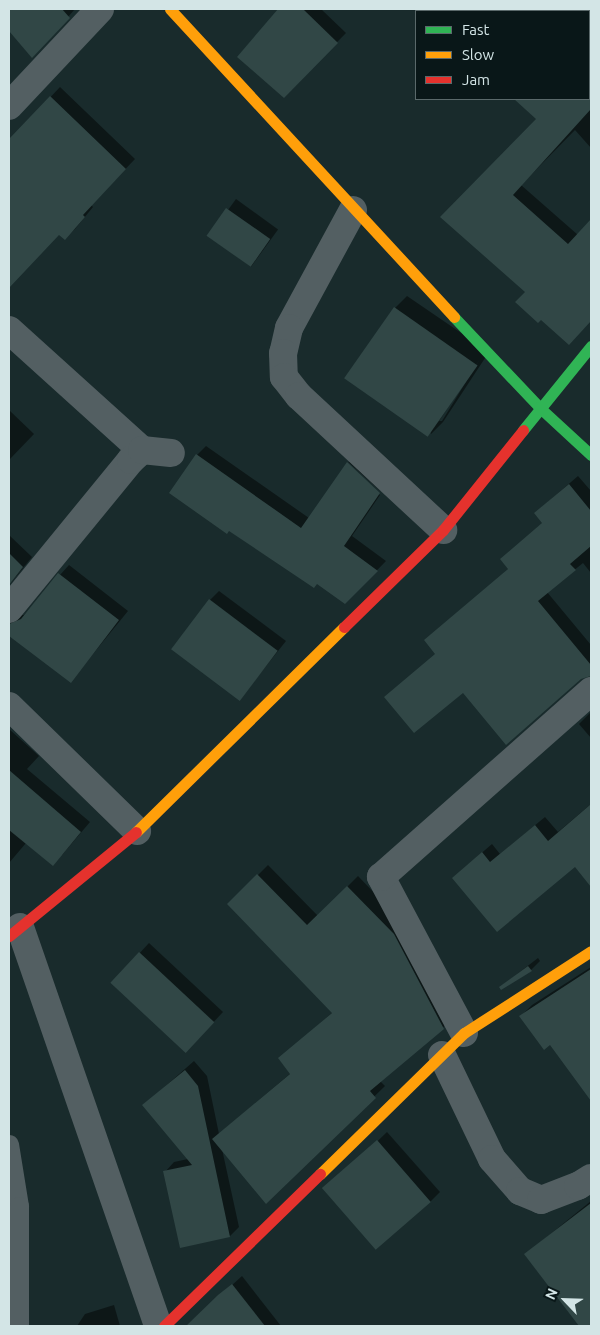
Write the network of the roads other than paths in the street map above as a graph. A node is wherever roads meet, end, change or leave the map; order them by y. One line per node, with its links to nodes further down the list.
1 (100, 9): 3 (street)
2 (170, 9): 4 (street)
3 (9, 106)
4 (353, 210): 7 (street); 11 (street)
5 (9, 330): 8 (street)
6 (591, 346): 7 (street)
7 (539, 407): 10 (street); 11 (street)
8 (142, 450): 9 (street); 12 (street)
9 (171, 453)
10 (591, 456)
11 (442, 530): 15 (street)
12 (9, 609)
13 (591, 691): 18 (street)
14 (9, 706): 15 (street)
15 (137, 831): 16 (street)
16 (14, 931): 23 (street)
17 (591, 951): 18 (street)
18 (464, 1034): 19 (street)
19 (442, 1055): 21 (street); 24 (street)
20 (9, 1144): 22 (lane)
21 (591, 1178)
22 (19, 1326)
23 (158, 1326)
24 (164, 1326)

